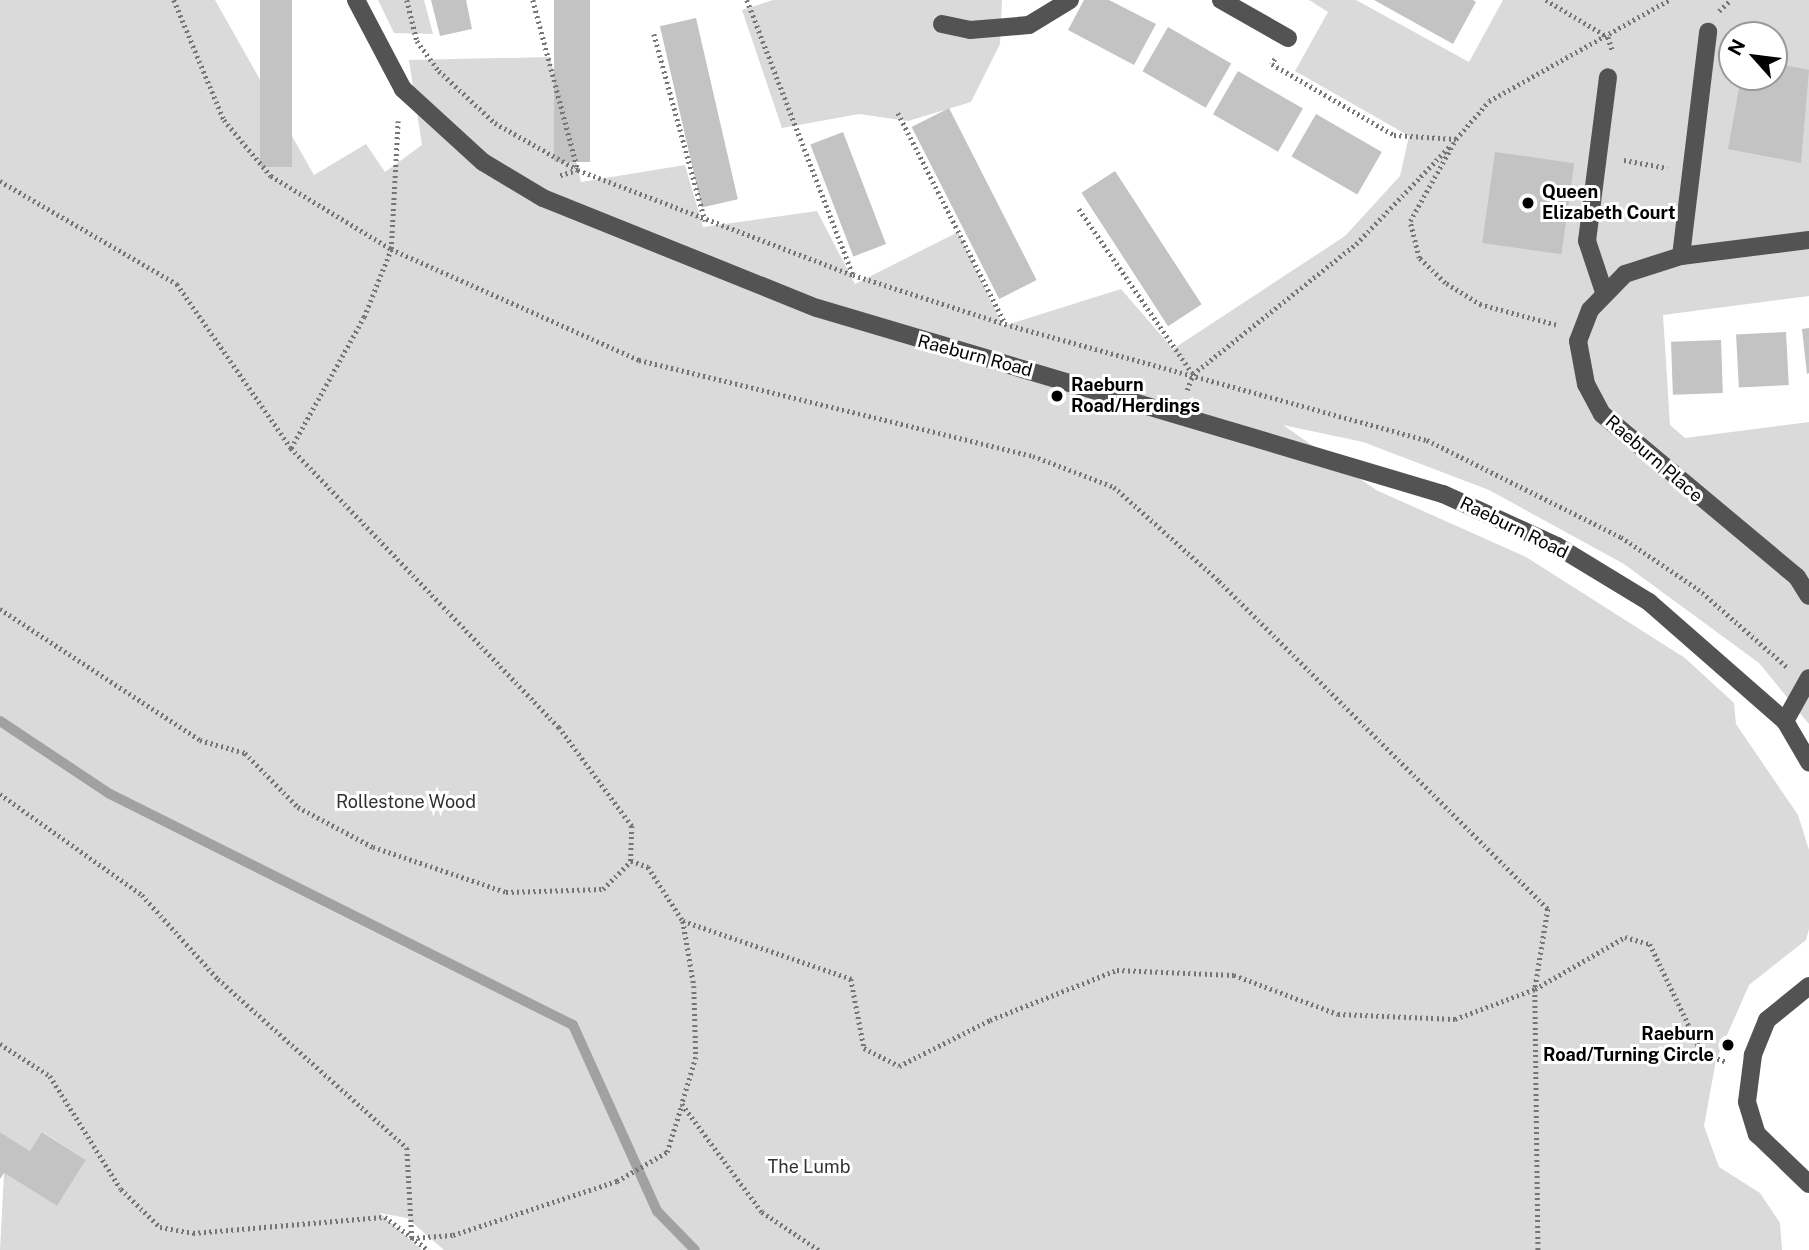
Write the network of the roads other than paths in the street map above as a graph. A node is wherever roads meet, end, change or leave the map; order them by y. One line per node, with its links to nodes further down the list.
1 (356, 0): 13 (street, Raeburn Road)
2 (1070, 0): 4 (street)
3 (1221, 0): 6 (street)
4 (943, 24)
5 (1707, 32): 9 (street)
6 (1288, 38)
7 (1608, 77): 10 (street)
8 (1809, 240): 9 (street)
9 (1681, 256): 10 (street)
10 (1604, 292): 11 (street, Raeburn Place)
11 (1809, 596)
12 (1808, 681): 13 (street)
13 (1785, 721): 14 (street, Raeburn Road)
14 (1809, 762)
15 (1809, 986): 16 (street)
16 (1809, 1184)

